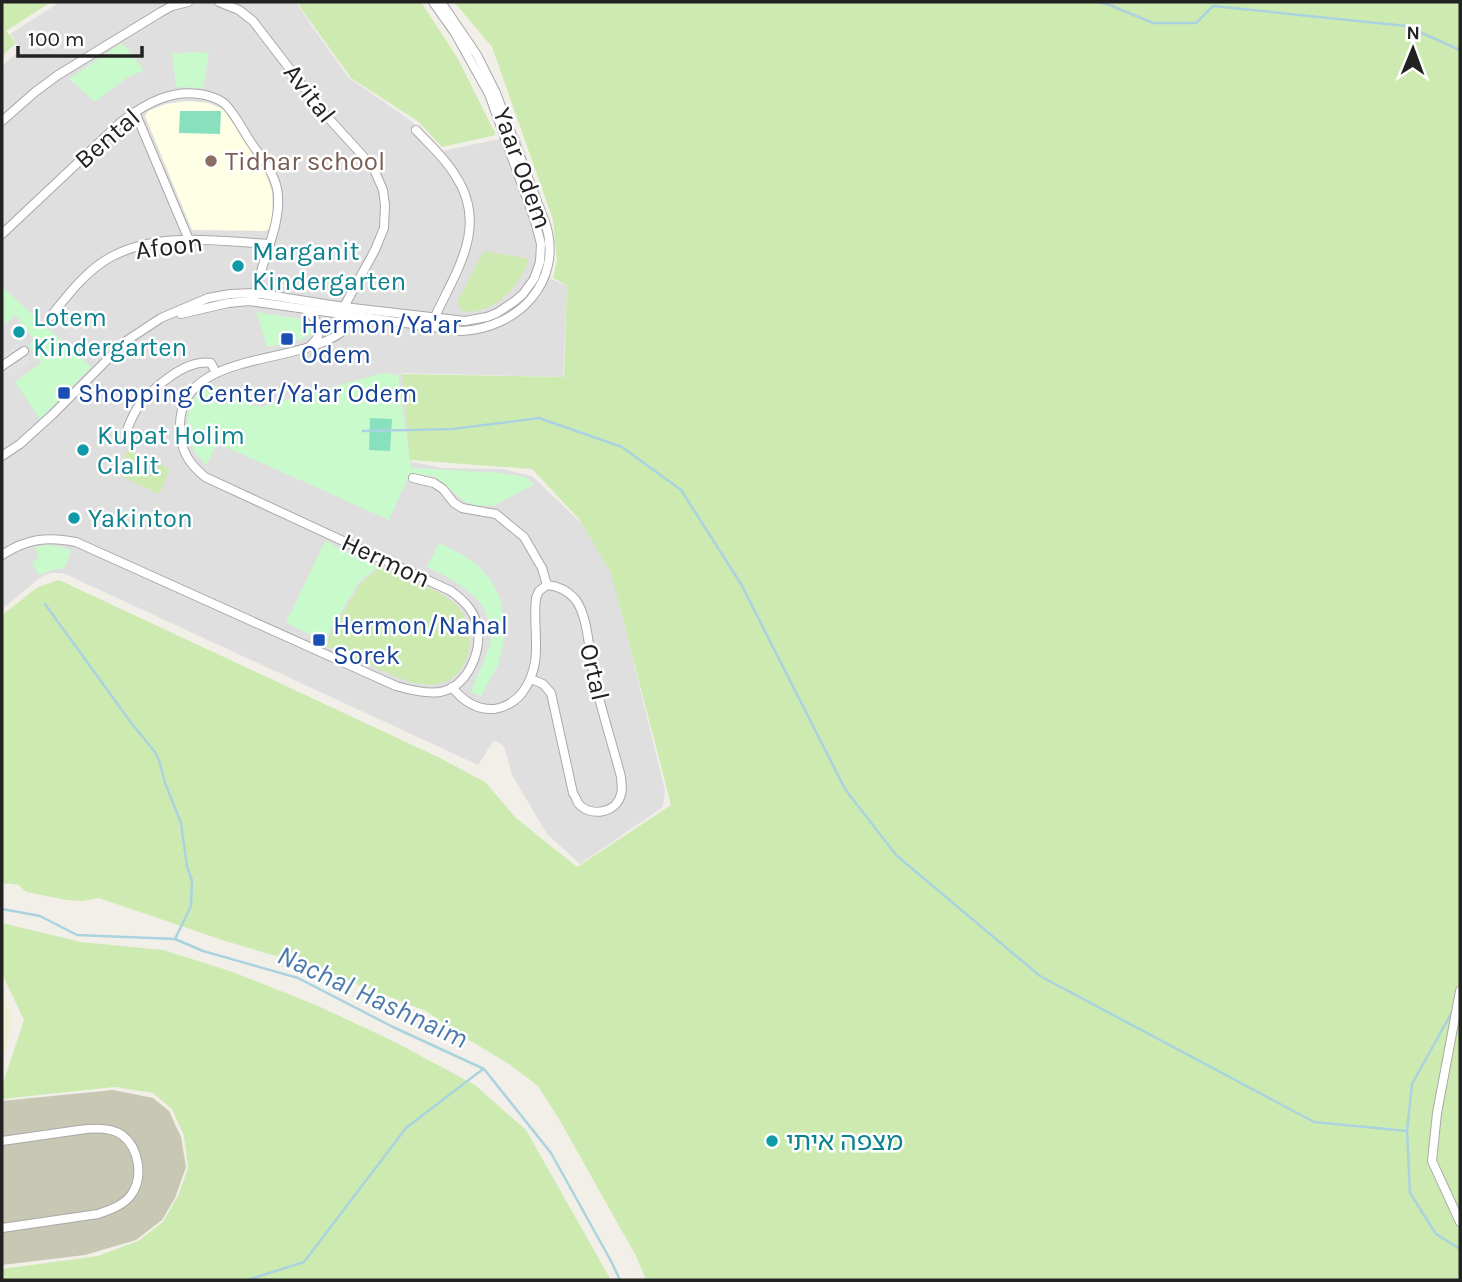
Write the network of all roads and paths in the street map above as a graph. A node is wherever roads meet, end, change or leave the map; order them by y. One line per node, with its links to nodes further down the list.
1 (188, 2): 6 (street)
2 (219, 2): 13 (street, Avital)
3 (433, 2): 15 (street, Yaar Odem)
4 (441, 2): 16 (street, Yaar Odem)
5 (135, 112): 8 (street, Bental); 9 (street); 10 (street, Bental)
6 (2, 121)
7 (416, 130): 15 (street)
8 (2, 234)
9 (189, 240): 10 (street, Afoon); 14 (street, Afoon)
10 (269, 244): 11 (street, Bental)
11 (255, 298): 12 (street, Yaar Odem); 13 (street, Yaar Odem); 22 (street, Yaar Odem)
12 (304, 309): 13 (street, Yaar Odem); 17 (street)
13 (342, 310): 15 (street, Yaar Odem); 16 (street, Yaar Odem); 17 (street, Hermon)
14 (51, 316)
15 (434, 318): 16 (street)
16 (430, 327)
17 (308, 348): 20 (street, Hermon)
18 (24, 351): 19 (street)
19 (2, 366)
20 (216, 373): 21 (street); 27 (street, Hermon)
21 (128, 426)
22 (2, 456)
23 (413, 478): 25 (street)
24 (2, 555): 27 (street)
25 (547, 584): 26 (street); 26 (street, Ortal)
26 (531, 679): 27 (street)
27 (452, 687)
28 (1460, 991): 30 (street)
29 (2, 1141): 31 (street)
30 (1460, 1222)
31 (2, 1228)

